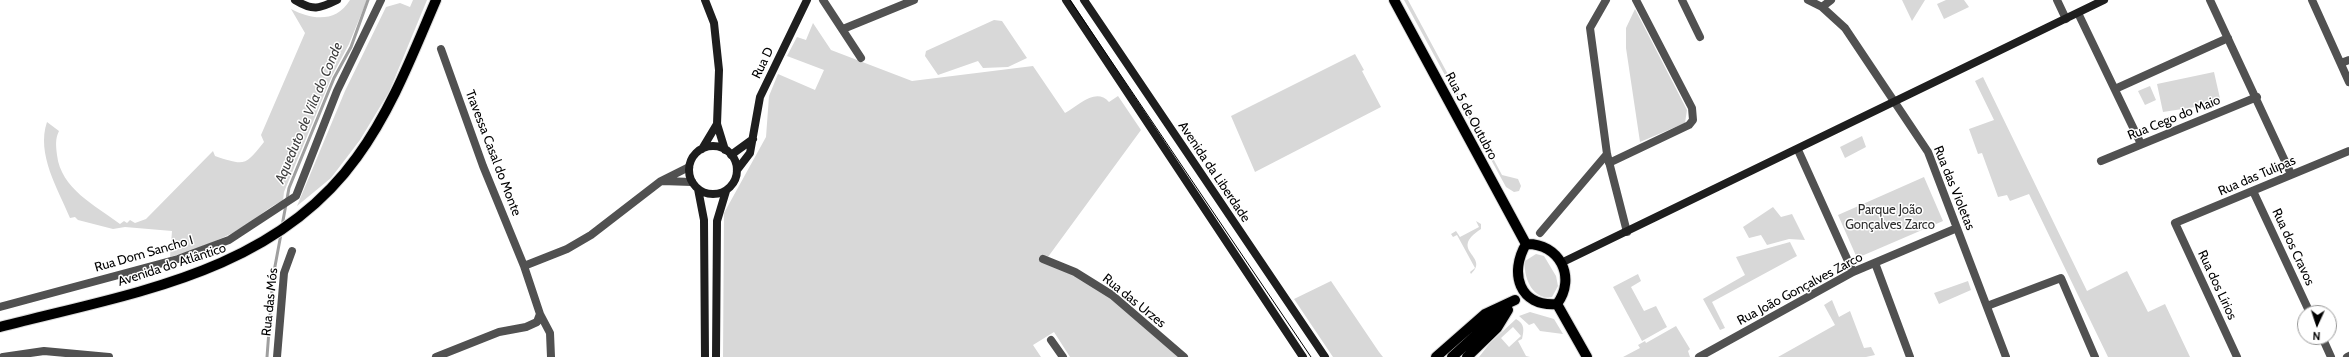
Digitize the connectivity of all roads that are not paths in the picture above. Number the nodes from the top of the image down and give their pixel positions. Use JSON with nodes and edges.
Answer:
{"nodes":[{"id":1,"x":295,"y":0,"type":"edge"},
{"id":2,"x":337,"y":0,"type":"edge"},
{"id":3,"x":381,"y":0,"type":"edge"},
{"id":4,"x":436,"y":0,"type":"edge"},
{"id":5,"x":705,"y":0,"type":"edge"},
{"id":6,"x":807,"y":0,"type":"edge"},
{"id":7,"x":823,"y":0,"type":"edge"},
{"id":8,"x":914,"y":0,"type":"edge"},
{"id":9,"x":1066,"y":0,"type":"edge"},
{"id":10,"x":1084,"y":0,"type":"edge"},
{"id":11,"x":1394,"y":0,"type":"edge"},
{"id":12,"x":1606,"y":0,"type":"edge"},
{"id":13,"x":1636,"y":0,"type":"edge"},
{"id":14,"x":1682,"y":0,"type":"edge"},
{"id":15,"x":1808,"y":0,"type":"edge"},
{"id":16,"x":1831,"y":0,"type":"edge"},
{"id":17,"x":2057,"y":0,"type":"edge"},
{"id":18,"x":2104,"y":0,"type":"edge"},
{"id":19,"x":2210,"y":0,"type":"edge"},
{"id":20,"x":2312,"y":0,"type":"edge"},
{"id":21,"x":1822,"y":7,"type":"junction"},
{"id":22,"x":2078,"y":13,"type":"junction"},
{"id":23,"x":2066,"y":19,"type":"junction"},
{"id":24,"x":843,"y":30,"type":"junction"},
{"id":25,"x":1700,"y":37,"type":"dead end"},
{"id":26,"x":2228,"y":38,"type":"junction"},
{"id":27,"x":441,"y":49,"type":"dead end"},
{"id":28,"x":861,"y":58,"type":"dead end"},
{"id":29,"x":2345,"y":62,"type":"edge"},
{"id":30,"x":2349,"y":82,"type":"edge"},
{"id":31,"x":2115,"y":89,"type":"junction"},
{"id":32,"x":2257,"y":97,"type":"junction"},
{"id":33,"x":1896,"y":102,"type":"junction"},
{"id":34,"x":717,"y":124,"type":"junction"},
{"id":35,"x":753,"y":139,"type":"junction"},
{"id":36,"x":2141,"y":144,"type":"junction"},
{"id":37,"x":702,"y":149,"type":"junction"},
{"id":38,"x":1798,"y":150,"type":"junction"},
{"id":39,"x":2349,"y":151,"type":"edge"},
{"id":40,"x":728,"y":152,"type":"junction"},
{"id":41,"x":1607,"y":154,"type":"junction"},
{"id":42,"x":2101,"y":161,"type":"dead end"},
{"id":43,"x":1609,"y":163,"type":"junction"},
{"id":44,"x":689,"y":167,"type":"junction"},
{"id":45,"x":737,"y":170,"type":"junction"},
{"id":46,"x":2291,"y":174,"type":"junction"},
{"id":47,"x":661,"y":181,"type":"junction"},
{"id":48,"x":692,"y":182,"type":"junction"},
{"id":49,"x":698,"y":189,"type":"junction"},
{"id":50,"x":726,"y":190,"type":"junction"},
{"id":51,"x":2253,"y":190,"type":"junction"},
{"id":52,"x":2175,"y":223,"type":"joint"},
{"id":53,"x":1957,"y":228,"type":"junction"},
{"id":54,"x":1627,"y":232,"type":"junction"},
{"id":55,"x":1540,"y":233,"type":"dead end"},
{"id":56,"x":1526,"y":244,"type":"junction"},
{"id":57,"x":292,"y":251,"type":"dead end"},
{"id":58,"x":1043,"y":259,"type":"dead end"},
{"id":59,"x":1561,"y":263,"type":"junction"},
{"id":60,"x":1875,"y":263,"type":"junction"},
{"id":61,"x":524,"y":266,"type":"junction"},
{"id":62,"x":1853,"y":272,"type":"junction"},
{"id":63,"x":1523,"y":290,"type":"junction"},
{"id":64,"x":1515,"y":300,"type":"junction"},
{"id":65,"x":1557,"y":304,"type":"junction"},
{"id":66,"x":2306,"y":305,"type":"edge"},
{"id":67,"x":1987,"y":306,"type":"junction"},
{"id":68,"x":0,"y":307,"type":"edge"},
{"id":69,"x":540,"y":314,"type":"junction"},
{"id":70,"x":0,"y":327,"type":"edge"},
{"id":71,"x":1051,"y":340,"type":"dead end"},
{"id":72,"x":2326,"y":345,"type":"edge"},
{"id":73,"x":2,"y":357,"type":"edge"},
{"id":74,"x":109,"y":357,"type":"edge"},
{"id":75,"x":276,"y":357,"type":"edge"},
{"id":76,"x":436,"y":357,"type":"edge"},
{"id":77,"x":551,"y":357,"type":"edge"},
{"id":78,"x":705,"y":357,"type":"edge"},
{"id":79,"x":716,"y":357,"type":"edge"},
{"id":80,"x":1063,"y":357,"type":"edge"},
{"id":81,"x":1184,"y":357,"type":"edge"},
{"id":82,"x":1303,"y":357,"type":"edge"},
{"id":83,"x":1325,"y":357,"type":"edge"},
{"id":84,"x":1436,"y":357,"type":"edge"},
{"id":85,"x":1452,"y":357,"type":"edge"},
{"id":86,"x":1467,"y":357,"type":"edge"},
{"id":87,"x":1586,"y":357,"type":"edge"},
{"id":88,"x":1699,"y":357,"type":"edge"},
{"id":89,"x":1910,"y":357,"type":"edge"},
{"id":90,"x":2006,"y":357,"type":"edge"},
{"id":91,"x":2095,"y":357,"type":"edge"},
{"id":92,"x":2237,"y":357,"type":"edge"},
{"id":93,"x":2331,"y":357,"type":"edge"}],
"edges":[{"from":1,"to":2,"type":"main road"},
{"from":3,"to":68,"type":"street","name":"Rua Dom Sancho I"},
{"from":4,"to":70,"type":"main road","name":"Avenida do Atlântico"},
{"from":5,"to":34,"type":"main road"},
{"from":6,"to":35,"type":"main road","name":"Rua D"},
{"from":7,"to":24,"type":"street"},
{"from":8,"to":24,"type":"street"},
{"from":9,"to":82,"type":"main road"},
{"from":10,"to":83,"type":"main road","name":"Avenida da Liberdade"},
{"from":11,"to":56,"type":"main road","name":"Rua 5 de Outubro"},
{"from":12,"to":41,"type":"street"},
{"from":13,"to":43,"type":"street"},
{"from":14,"to":25,"type":"street"},
{"from":15,"to":21,"type":"street","name":"Rua das Violetas"},
{"from":16,"to":21,"type":"street"},
{"from":17,"to":23,"type":"street"},
{"from":18,"to":22,"type":"main road"},
{"from":19,"to":26,"type":"street"},
{"from":20,"to":29,"type":"street"},
{"from":21,"to":33,"type":"street","name":"Rua das Violetas"},
{"from":22,"to":23,"type":"main road"},
{"from":22,"to":31,"type":"street"},
{"from":23,"to":33,"type":"main road"},
{"from":24,"to":28,"type":"street"},
{"from":26,"to":31,"type":"street"},
{"from":26,"to":32,"type":"street"},
{"from":27,"to":61,"type":"street","name":"Travessa Casal do Monte"},
{"from":29,"to":30,"type":"street"},
{"from":31,"to":36,"type":"street"},
{"from":32,"to":36,"type":"street","name":"Rua Cego do Maio"},
{"from":32,"to":46,"type":"street"},
{"from":33,"to":38,"type":"main road"},
{"from":33,"to":53,"type":"street","name":"Rua das Violetas"},
{"from":34,"to":37,"type":"main road"},
{"from":34,"to":40,"type":"main road"},
{"from":35,"to":40,"type":"main road"},
{"from":35,"to":45,"type":"main road","name":"Rua D"},
{"from":36,"to":42,"type":"street","name":"Rua Cego do Maio"},
{"from":37,"to":40,"type":"main road"},
{"from":37,"to":44,"type":"main road"},
{"from":38,"to":54,"type":"main road"},
{"from":38,"to":62,"type":"street"},
{"from":39,"to":46,"type":"street","name":"Rua das Tulipas"},
{"from":40,"to":45,"type":"main road"},
{"from":41,"to":43,"type":"street"},
{"from":41,"to":55,"type":"street"},
{"from":43,"to":54,"type":"street"},
{"from":44,"to":47,"type":"street"},
{"from":44,"to":48,"type":"main road"},
{"from":45,"to":50,"type":"main road"},
{"from":46,"to":51,"type":"street","name":"Rua das Tulipas"},
{"from":47,"to":48,"type":"street"},
{"from":47,"to":61,"type":"street"},
{"from":48,"to":49,"type":"main road"},
{"from":49,"to":50,"type":"main road"},
{"from":49,"to":78,"type":"main road"},
{"from":50,"to":79,"type":"main road"},
{"from":51,"to":52,"type":"street","name":"Rua das Tulipas"},
{"from":51,"to":66,"type":"street","name":"Rua dos Cravos"},
{"from":52,"to":92,"type":"street","name":"Rua dos Lírios"},
{"from":53,"to":60,"type":"street","name":"Rua João Gonçalves Zarco"},
{"from":53,"to":67,"type":"street","name":"Rua das Violetas"},
{"from":54,"to":59,"type":"main road"},
{"from":56,"to":59,"type":"main road"},
{"from":56,"to":63,"type":"main road"},
{"from":57,"to":75,"type":"street","name":"Rua das Mós"},
{"from":58,"to":81,"type":"street","name":"Rua das Urzes"},
{"from":59,"to":65,"type":"main road"},
{"from":60,"to":62,"type":"street","name":"Rua João Gonçalves Zarco"},
{"from":60,"to":89,"type":"street"},
{"from":61,"to":69,"type":"street","name":"Travessa Casal do Monte"},
{"from":62,"to":88,"type":"street","name":"Rua João Gonçalves Zarco"},
{"from":63,"to":64,"type":"main road"},
{"from":63,"to":65,"type":"main road"},
{"from":64,"to":84,"type":"main road"},
{"from":64,"to":85,"type":"main road"},
{"from":64,"to":86,"type":"main road"},
{"from":65,"to":87,"type":"main road"},
{"from":67,"to":90,"type":"street","name":"Rua das Violetas"},
{"from":67,"to":91,"type":"street"},
{"from":69,"to":76,"type":"street"},
{"from":69,"to":77,"type":"street","name":"Travessa Casal do Monte"},
{"from":71,"to":80,"type":"street"},
{"from":72,"to":93,"type":"street"},
{"from":73,"to":74,"type":"street"}]}
